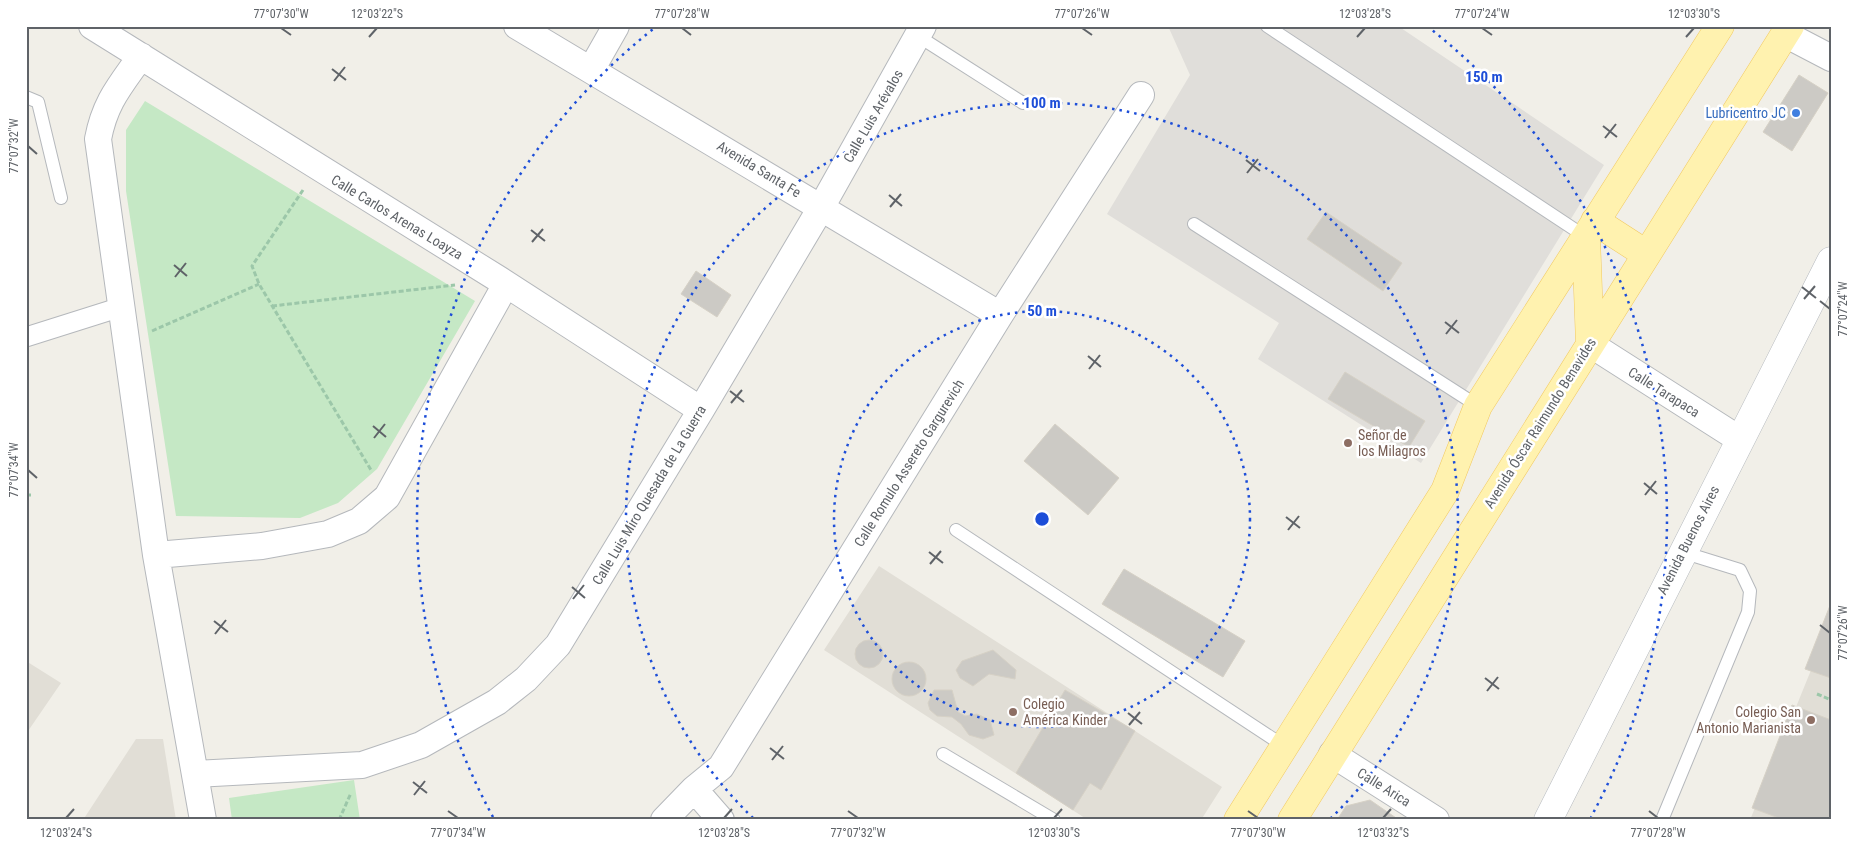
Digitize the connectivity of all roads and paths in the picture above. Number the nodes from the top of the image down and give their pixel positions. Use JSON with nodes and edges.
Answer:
{"nodes":[{"id":1,"x":92,"y":26,"type":"edge"},
{"id":2,"x":517,"y":26,"type":"edge"},
{"id":3,"x":616,"y":26,"type":"edge"},
{"id":4,"x":1267,"y":26,"type":"edge"},
{"id":5,"x":1720,"y":26,"type":"edge"},
{"id":6,"x":1787,"y":30,"type":"edge"},
{"id":7,"x":921,"y":31,"type":"edge"},
{"id":8,"x":141,"y":56,"type":"junction"},
{"id":9,"x":1831,"y":58,"type":"edge"},
{"id":10,"x":591,"y":70,"type":"junction"},
{"id":11,"x":1142,"y":95,"type":"dead end"},
{"id":12,"x":26,"y":96,"type":"edge"},
{"id":13,"x":1023,"y":103,"type":"dead end"},
{"id":14,"x":317,"y":169,"type":"junction"},
{"id":15,"x":61,"y":198,"type":"dead end"},
{"id":16,"x":822,"y":206,"type":"junction"},
{"id":17,"x":1194,"y":224,"type":"dead end"},
{"id":18,"x":1590,"y":229,"type":"junction"},
{"id":19,"x":1646,"y":254,"type":"junction"},
{"id":20,"x":1831,"y":261,"type":"edge"},
{"id":21,"x":503,"y":282,"type":"junction"},
{"id":22,"x":259,"y":284,"type":"junction"},
{"id":23,"x":1823,"y":295,"type":"edge"},
{"id":24,"x":272,"y":306,"type":"junction"},
{"id":25,"x":122,"y":307,"type":"junction"},
{"id":26,"x":1000,"y":315,"type":"junction"},
{"id":27,"x":26,"y":337,"type":"edge"},
{"id":28,"x":128,"y":342,"type":"junction"},
{"id":29,"x":1590,"y":344,"type":"junction"},
{"id":30,"x":1478,"y":406,"type":"junction"},
{"id":31,"x":701,"y":410,"type":"junction"},
{"id":32,"x":1739,"y":439,"type":"junction"},
{"id":33,"x":31,"y":495,"type":"dead end"},
{"id":34,"x":26,"y":496,"type":"edge"},
{"id":35,"x":387,"y":496,"type":"junction"},
{"id":36,"x":956,"y":530,"type":"dead end"},
{"id":37,"x":1682,"y":552,"type":"junction"},
{"id":38,"x":156,"y":555,"type":"junction"},
{"id":39,"x":1817,"y":694,"type":"dead end"},
{"id":40,"x":1831,"y":700,"type":"edge"},
{"id":41,"x":1284,"y":746,"type":"junction"},
{"id":42,"x":943,"y":754,"type":"dead end"},
{"id":43,"x":1332,"y":754,"type":"junction"},
{"id":44,"x":195,"y":774,"type":"junction"},
{"id":45,"x":694,"y":789,"type":"junction"},
{"id":46,"x":203,"y":820,"type":"edge"},
{"id":47,"x":664,"y":820,"type":"edge"},
{"id":48,"x":721,"y":820,"type":"edge"},
{"id":49,"x":1054,"y":820,"type":"edge"},
{"id":50,"x":1238,"y":820,"type":"edge"},
{"id":51,"x":1292,"y":820,"type":"edge"},
{"id":52,"x":1436,"y":820,"type":"edge"},
{"id":53,"x":1548,"y":820,"type":"edge"},
{"id":54,"x":1662,"y":820,"type":"edge"}],
"edges":[{"from":1,"to":8,"type":"street","name":"Calle Carlos Arenas Loayza"},
{"from":2,"to":10,"type":"street","name":"Avenida Santa Fe"},
{"from":3,"to":10,"type":"street"},
{"from":4,"to":18,"type":"lane"},
{"from":5,"to":18,"type":"main road"},
{"from":6,"to":9,"type":"street"},
{"from":6,"to":19,"type":"main road","name":"Avenida Óscar Raimundo Benavides"},
{"from":7,"to":13,"type":"lane"},
{"from":7,"to":16,"type":"street","name":"Calle Luis Arévalos"},
{"from":8,"to":14,"type":"street","name":"Calle Carlos Arenas Loayza"},
{"from":8,"to":25,"type":"street"},
{"from":10,"to":16,"type":"street","name":"Avenida Santa Fe"},
{"from":11,"to":26,"type":"street","name":"Calle Romulo Assereto Gargurevich"},
{"from":12,"to":15,"type":"lane"},
{"from":14,"to":21,"type":"street","name":"Calle Carlos Arenas Loayza"},
{"from":14,"to":22,"type":"path"},
{"from":16,"to":26,"type":"street","name":"Avenida Santa Fe"},
{"from":16,"to":31,"type":"street","name":"Calle Luis Miro Quesada de La Guerra"},
{"from":17,"to":30,"type":"lane"},
{"from":18,"to":19,"type":"main road"},
{"from":18,"to":29,"type":"main road"},
{"from":18,"to":30,"type":"main road"},
{"from":19,"to":29,"type":"main road","name":"Avenida Óscar Raimundo Benavides"},
{"from":20,"to":23,"type":"main road","name":"Avenida Buenos Aires"},
{"from":21,"to":24,"type":"path"},
{"from":21,"to":31,"type":"street","name":"Calle Carlos Arenas Loayza"},
{"from":21,"to":35,"type":"street"},
{"from":22,"to":24,"type":"path"},
{"from":22,"to":28,"type":"path"},
{"from":23,"to":32,"type":"main road","name":"Avenida Buenos Aires"},
{"from":24,"to":35,"type":"path"},
{"from":25,"to":27,"type":"street"},
{"from":25,"to":28,"type":"street"},
{"from":26,"to":45,"type":"street","name":"Calle Romulo Assereto Gargurevich"},
{"from":28,"to":38,"type":"street"},
{"from":29,"to":32,"type":"street","name":"Calle Tarapaca"},
{"from":29,"to":43,"type":"main road","name":"Avenida Óscar Raimundo Benavides"},
{"from":30,"to":41,"type":"main road"},
{"from":31,"to":44,"type":"street","name":"Calle Luis Miro Quesada de La Guerra"},
{"from":32,"to":37,"type":"main road","name":"Avenida Buenos Aires"},
{"from":33,"to":34,"type":"path"},
{"from":35,"to":38,"type":"street"},
{"from":36,"to":41,"type":"lane"},
{"from":37,"to":53,"type":"main road","name":"Avenida Buenos Aires"},
{"from":37,"to":54,"type":"lane"},
{"from":38,"to":44,"type":"street"},
{"from":39,"to":40,"type":"path"},
{"from":41,"to":50,"type":"main road"},
{"from":42,"to":49,"type":"lane"},
{"from":43,"to":51,"type":"main road","name":"Avenida Óscar Raimundo Benavides"},
{"from":43,"to":52,"type":"street","name":"Calle Arica"},
{"from":44,"to":46,"type":"street"},
{"from":45,"to":47,"type":"street","name":"Calle Romulo Assereto Gargurevich"},
{"from":45,"to":48,"type":"street"}]}
